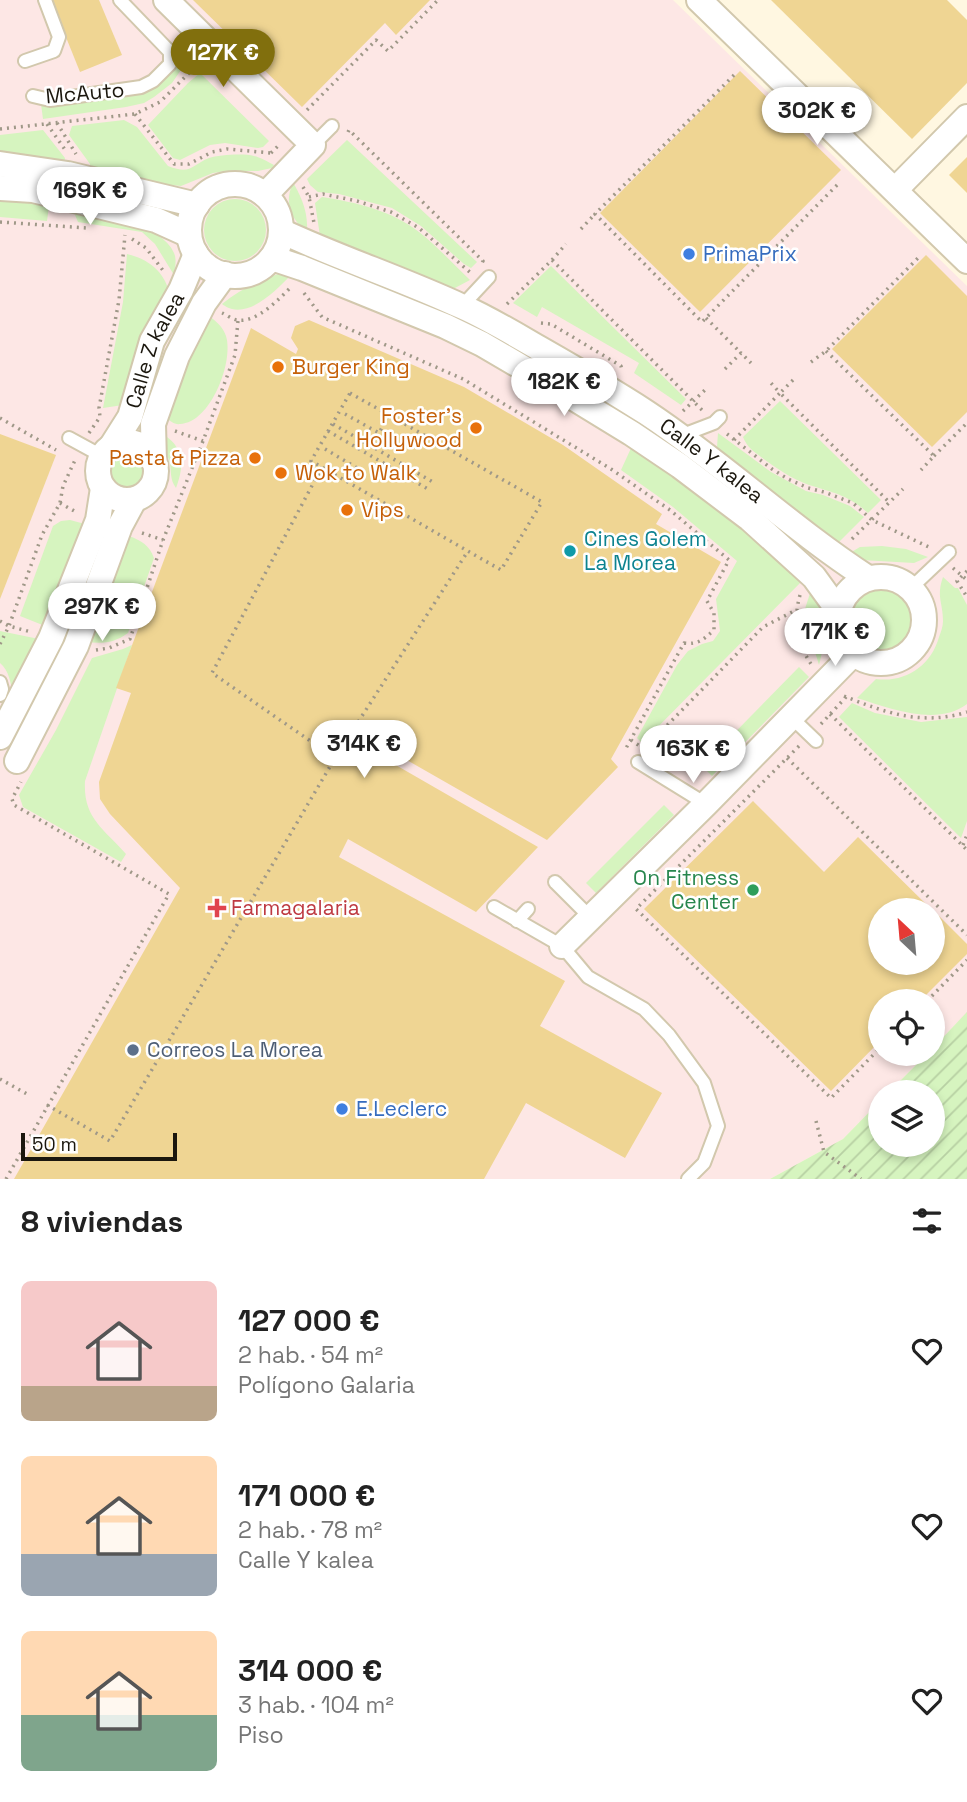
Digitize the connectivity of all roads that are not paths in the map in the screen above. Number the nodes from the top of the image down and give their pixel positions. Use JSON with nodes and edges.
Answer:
{"nodes":[{"id":1,"x":45,"y":0,"type":"edge"},
{"id":2,"x":120,"y":0,"type":"edge"},
{"id":3,"x":166,"y":0,"type":"edge"},
{"id":4,"x":699,"y":0,"type":"edge"},
{"id":5,"x":25,"y":61,"type":"dead end"},
{"id":6,"x":33,"y":96,"type":"dead end"},
{"id":7,"x":967,"y":117,"type":"edge"},
{"id":8,"x":332,"y":126,"type":"dead end"},
{"id":9,"x":313,"y":145,"type":"junction"},
{"id":10,"x":0,"y":164,"type":"edge"},
{"id":11,"x":0,"y":188,"type":"edge"},
{"id":12,"x":895,"y":190,"type":"junction"},
{"id":13,"x":265,"y":195,"type":"junction"},
{"id":14,"x":197,"y":205,"type":"junction"},
{"id":15,"x":281,"y":231,"type":"junction"},
{"id":16,"x":192,"y":244,"type":"junction"},
{"id":17,"x":272,"y":257,"type":"junction"},
{"id":18,"x":967,"y":261,"type":"edge"},
{"id":19,"x":225,"y":275,"type":"junction"},
{"id":20,"x":489,"y":277,"type":"dead end"},
{"id":21,"x":462,"y":306,"type":"junction"},
{"id":22,"x":720,"y":417,"type":"dead end"},
{"id":23,"x":680,"y":425,"type":"junction"},
{"id":24,"x":69,"y":438,"type":"dead end"},
{"id":25,"x":95,"y":448,"type":"junction"},
{"id":26,"x":155,"y":462,"type":"junction"},
{"id":27,"x":103,"y":488,"type":"junction"},
{"id":28,"x":134,"y":500,"type":"junction"},
{"id":29,"x":949,"y":552,"type":"dead end"},
{"id":30,"x":868,"y":578,"type":"junction"},
{"id":31,"x":911,"y":588,"type":"junction"},
{"id":32,"x":838,"y":610,"type":"junction"},
{"id":33,"x":853,"y":654,"type":"junction"},
{"id":34,"x":0,"y":682,"type":"edge"},
{"id":35,"x":0,"y":695,"type":"edge"},
{"id":36,"x":791,"y":717,"type":"junction"},
{"id":37,"x":816,"y":735,"type":"road end"},
{"id":38,"x":0,"y":737,"type":"edge"},
{"id":39,"x":17,"y":761,"type":"dead end"},
{"id":40,"x":638,"y":762,"type":"dead end"},
{"id":41,"x":706,"y":804,"type":"junction"},
{"id":42,"x":555,"y":882,"type":"dead end"},
{"id":43,"x":494,"y":907,"type":"dead end"},
{"id":44,"x":528,"y":909,"type":"dead end"},
{"id":45,"x":591,"y":918,"type":"junction"},
{"id":46,"x":517,"y":921,"type":"junction"},
{"id":47,"x":562,"y":946,"type":"junction"},
{"id":48,"x":688,"y":1179,"type":"edge"}],
"edges":[{"from":1,"to":5,"type":"lane","name":"McAuto"},
{"from":2,"to":6,"type":"lane","name":"McAuto"},
{"from":3,"to":9,"type":"street"},
{"from":4,"to":12,"type":"street"},
{"from":7,"to":12,"type":"street"},
{"from":8,"to":9,"type":"lane"},
{"from":9,"to":13,"type":"street"},
{"from":10,"to":14,"type":"street"},
{"from":11,"to":16,"type":"street"},
{"from":12,"to":18,"type":"street"},
{"from":13,"to":14,"type":"street"},
{"from":13,"to":15,"type":"street"},
{"from":14,"to":16,"type":"street"},
{"from":15,"to":17,"type":"street"},
{"from":15,"to":21,"type":"street","name":"Calle Y kalea"},
{"from":16,"to":19,"type":"street"},
{"from":16,"to":25,"type":"street","name":"Calle Z kalea"},
{"from":17,"to":19,"type":"street"},
{"from":17,"to":32,"type":"street","name":"Calle Y kalea"},
{"from":19,"to":26,"type":"street","name":"Calle Z kalea"},
{"from":20,"to":21,"type":"lane"},
{"from":21,"to":23,"type":"street","name":"Calle Y kalea"},
{"from":22,"to":23,"type":"lane"},
{"from":23,"to":30,"type":"street","name":"Calle Y kalea"},
{"from":24,"to":25,"type":"lane"},
{"from":25,"to":26,"type":"street"},
{"from":25,"to":27,"type":"street"},
{"from":26,"to":28,"type":"street"},
{"from":27,"to":28,"type":"street"},
{"from":27,"to":38,"type":"street"},
{"from":28,"to":39,"type":"street"},
{"from":29,"to":31,"type":"lane"},
{"from":30,"to":31,"type":"street"},
{"from":30,"to":32,"type":"street"},
{"from":31,"to":33,"type":"street"},
{"from":32,"to":33,"type":"street"},
{"from":33,"to":36,"type":"street"},
{"from":34,"to":35,"type":"lane"},
{"from":36,"to":37,"type":"lane"},
{"from":36,"to":41,"type":"street"},
{"from":40,"to":41,"type":"lane"},
{"from":41,"to":45,"type":"street"},
{"from":42,"to":45,"type":"lane"},
{"from":43,"to":46,"type":"lane"},
{"from":44,"to":46,"type":"lane"},
{"from":45,"to":47,"type":"street"},
{"from":46,"to":47,"type":"lane"},
{"from":47,"to":48,"type":"lane"}]}
